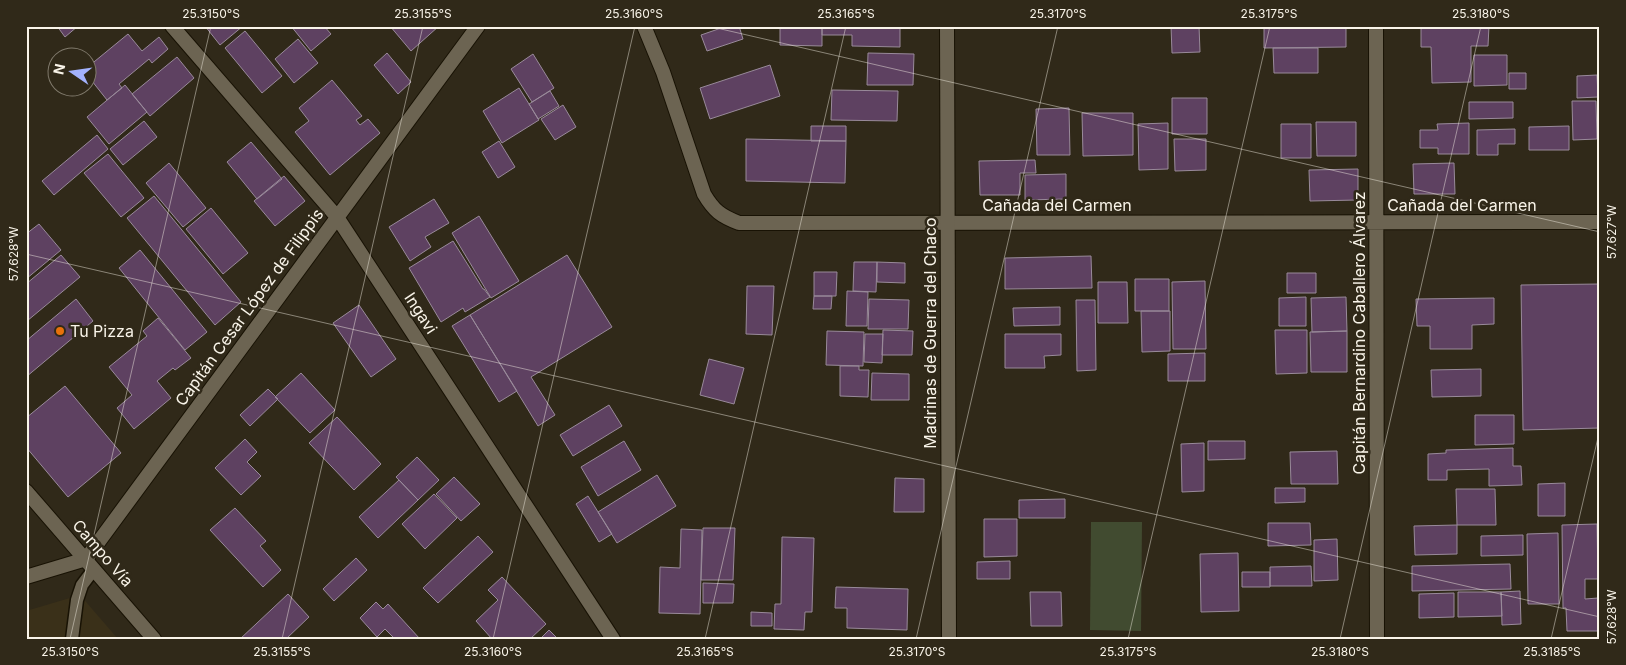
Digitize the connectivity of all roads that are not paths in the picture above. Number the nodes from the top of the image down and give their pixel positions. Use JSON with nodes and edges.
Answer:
{"nodes":[{"id":1,"x":172,"y":26,"type":"edge"},
{"id":2,"x":478,"y":26,"type":"edge"},
{"id":3,"x":644,"y":26,"type":"edge"},
{"id":4,"x":947,"y":26,"type":"edge"},
{"id":5,"x":1376,"y":26,"type":"edge"},
{"id":6,"x":337,"y":217,"type":"junction"},
{"id":7,"x":1376,"y":222,"type":"junction"},
{"id":8,"x":1600,"y":222,"type":"edge"},
{"id":9,"x":947,"y":223,"type":"junction"},
{"id":10,"x":26,"y":490,"type":"edge"},
{"id":11,"x":90,"y":564,"type":"junction"},
{"id":12,"x":26,"y":577,"type":"edge"},
{"id":13,"x":72,"y":639,"type":"edge"},
{"id":14,"x":154,"y":639,"type":"edge"},
{"id":15,"x":613,"y":639,"type":"edge"},
{"id":16,"x":949,"y":639,"type":"edge"},
{"id":17,"x":1377,"y":639,"type":"edge"}],
"edges":[{"from":1,"to":6,"type":"street","name":"Ingavi"},
{"from":2,"to":6,"type":"street","name":"Capitán Cesar López de Filippis"},
{"from":3,"to":9,"type":"street","name":"Cañada del Carmen"},
{"from":4,"to":9,"type":"street","name":"Madrinas de Guerra del Chaco"},
{"from":5,"to":7,"type":"street","name":"Capitán Bernardino Caballero Álvarez"},
{"from":6,"to":11,"type":"street","name":"Capitán Cesar López de Filippis"},
{"from":6,"to":15,"type":"street","name":"Ingavi"},
{"from":7,"to":8,"type":"street","name":"Cañada del Carmen"},
{"from":7,"to":9,"type":"street","name":"Cañada del Carmen"},
{"from":7,"to":17,"type":"street","name":"Capitán Bernardino Caballero Álvarez"},
{"from":9,"to":16,"type":"street","name":"Madrinas de Guerra del Chaco"},
{"from":10,"to":11,"type":"street","name":"Campo Vía"},
{"from":11,"to":12,"type":"street"},
{"from":11,"to":13,"type":"lane"},
{"from":11,"to":14,"type":"street","name":"Campo Vía"}]}
